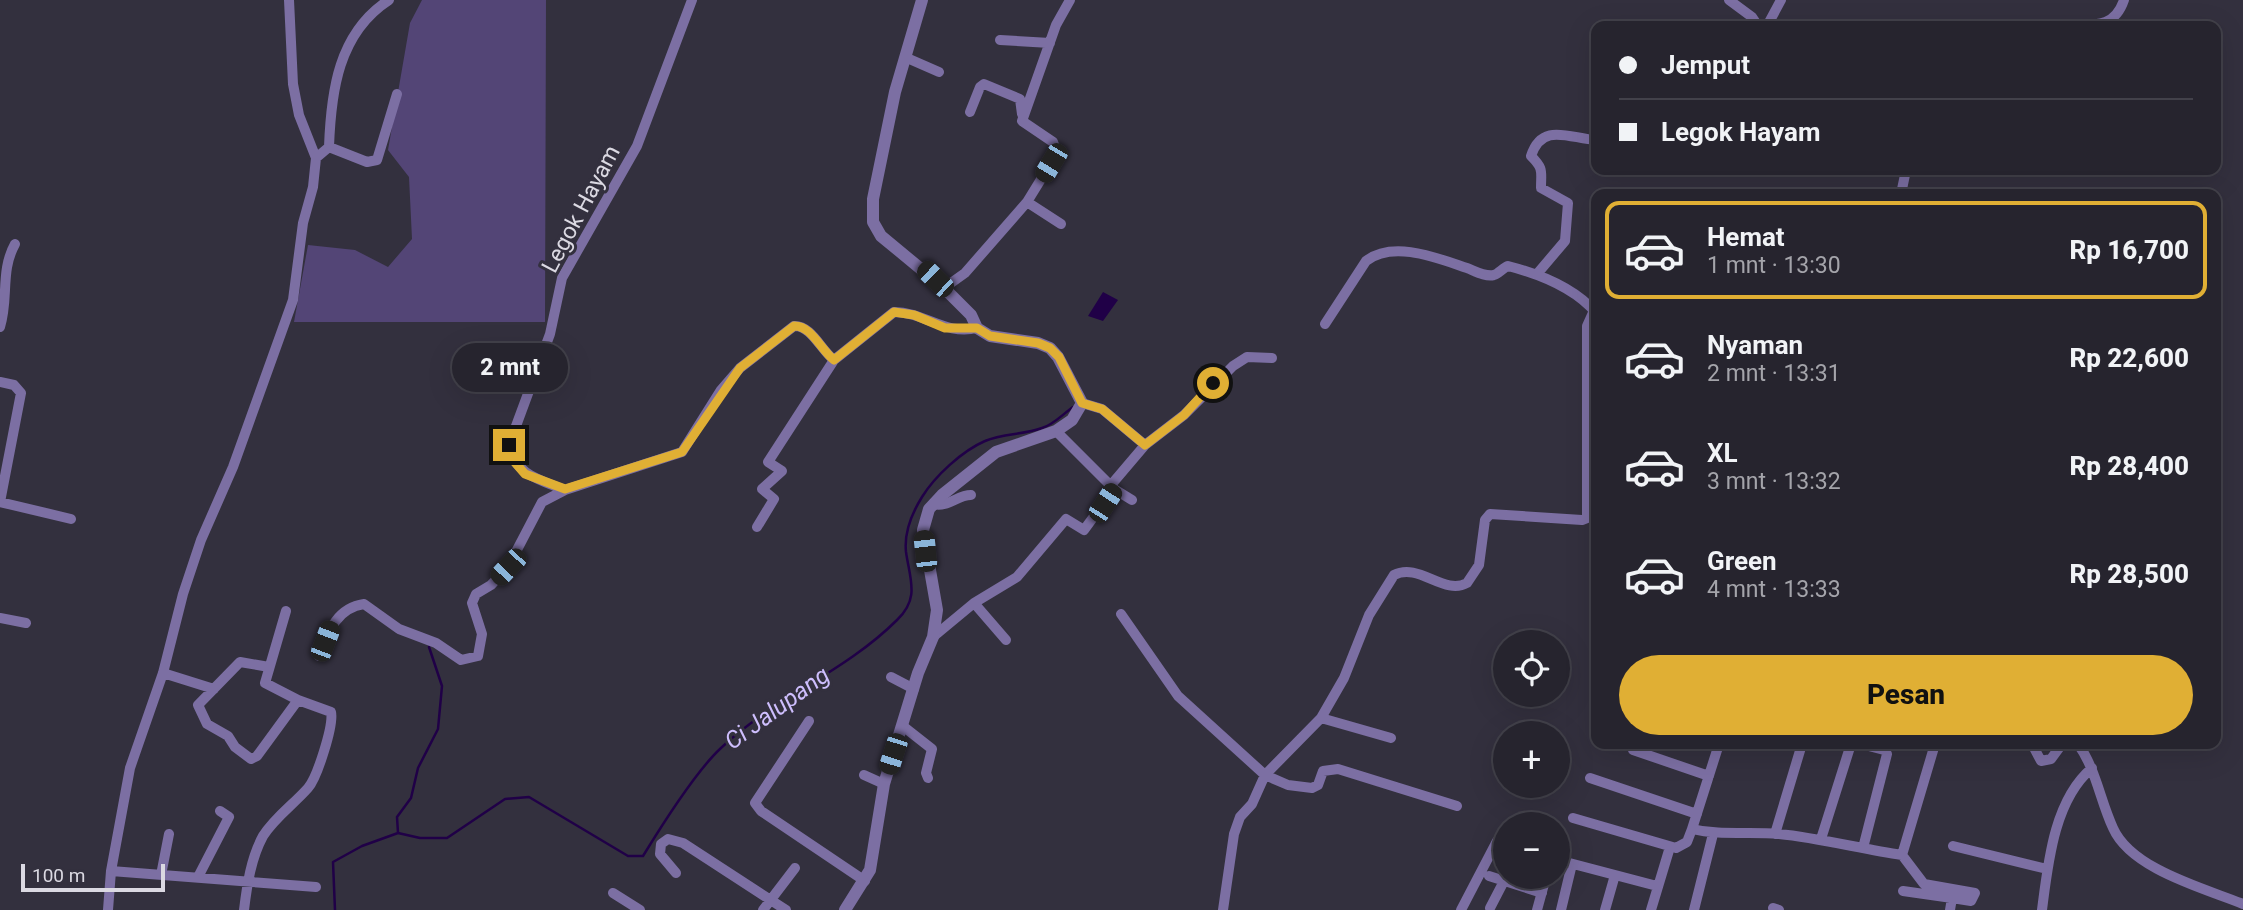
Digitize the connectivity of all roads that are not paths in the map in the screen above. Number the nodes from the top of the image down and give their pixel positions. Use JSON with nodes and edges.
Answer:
{"nodes":[{"id":1,"x":289,"y":0,"type":"edge"},
{"id":2,"x":389,"y":0,"type":"edge"},
{"id":3,"x":692,"y":0,"type":"edge"},
{"id":4,"x":1070,"y":0,"type":"edge"},
{"id":5,"x":1729,"y":0,"type":"edge"},
{"id":6,"x":1781,"y":0,"type":"edge"},
{"id":7,"x":2124,"y":0,"type":"edge"},
{"id":8,"x":920,"y":1,"type":"edge"},
{"id":9,"x":1755,"y":21,"type":"edge"},
{"id":10,"x":1770,"y":21,"type":"edge"},
{"id":11,"x":2110,"y":21,"type":"edge"},
{"id":12,"x":1000,"y":40,"type":"dead end"},
{"id":13,"x":1050,"y":43,"type":"junction"},
{"id":14,"x":907,"y":58,"type":"junction"},
{"id":15,"x":939,"y":72,"type":"dead end"},
{"id":16,"x":397,"y":94,"type":"dead end"},
{"id":17,"x":971,"y":112,"type":"dead end"},
{"id":18,"x":1022,"y":121,"type":"junction"},
{"id":19,"x":1591,"y":139,"type":"edge"},
{"id":20,"x":329,"y":148,"type":"junction"},
{"id":21,"x":316,"y":158,"type":"junction"},
{"id":22,"x":1027,"y":202,"type":"junction"},
{"id":23,"x":1061,"y":224,"type":"dead end"},
{"id":24,"x":15,"y":243,"type":"dead end"},
{"id":25,"x":1537,"y":274,"type":"junction"},
{"id":26,"x":944,"y":288,"type":"junction"},
{"id":27,"x":1591,"y":307,"type":"edge"},
{"id":28,"x":1591,"y":318,"type":"edge"},
{"id":29,"x":1325,"y":324,"type":"dead end"},
{"id":30,"x":0,"y":327,"type":"edge"},
{"id":31,"x":977,"y":328,"type":"junction"},
{"id":32,"x":1272,"y":358,"type":"dead end"},
{"id":33,"x":834,"y":360,"type":"junction"},
{"id":34,"x":0,"y":382,"type":"edge"},
{"id":35,"x":1082,"y":403,"type":"junction"},
{"id":36,"x":1056,"y":431,"type":"junction"},
{"id":37,"x":1145,"y":445,"type":"junction"},
{"id":38,"x":1113,"y":487,"type":"junction"},
{"id":39,"x":565,"y":489,"type":"junction"},
{"id":40,"x":971,"y":495,"type":"dead end"},
{"id":41,"x":1132,"y":500,"type":"dead end"},
{"id":42,"x":933,"y":504,"type":"junction"},
{"id":43,"x":71,"y":519,"type":"dead end"},
{"id":44,"x":757,"y":527,"type":"dead end"},
{"id":45,"x":974,"y":603,"type":"junction"},
{"id":46,"x":286,"y":611,"type":"dead end"},
{"id":47,"x":1121,"y":614,"type":"dead end"},
{"id":48,"x":0,"y":618,"type":"edge"},
{"id":49,"x":26,"y":623,"type":"dead end"},
{"id":50,"x":933,"y":637,"type":"junction"},
{"id":51,"x":1006,"y":640,"type":"dead end"},
{"id":52,"x":319,"y":656,"type":"dead end"},
{"id":53,"x":269,"y":667,"type":"junction"},
{"id":54,"x":163,"y":673,"type":"junction"},
{"id":55,"x":891,"y":677,"type":"dead end"},
{"id":56,"x":914,"y":689,"type":"junction"},
{"id":57,"x":214,"y":690,"type":"junction"},
{"id":58,"x":298,"y":700,"type":"junction"},
{"id":59,"x":1321,"y":718,"type":"junction"},
{"id":60,"x":809,"y":720,"type":"dead end"},
{"id":61,"x":904,"y":727,"type":"junction"},
{"id":62,"x":1391,"y":738,"type":"dead end"},
{"id":63,"x":1717,"y":749,"type":"edge"},
{"id":64,"x":1800,"y":749,"type":"edge"},
{"id":65,"x":1849,"y":749,"type":"edge"},
{"id":66,"x":1880,"y":749,"type":"edge"},
{"id":67,"x":1934,"y":749,"type":"edge"},
{"id":68,"x":2035,"y":749,"type":"edge"},
{"id":69,"x":2058,"y":749,"type":"edge"},
{"id":70,"x":2081,"y":749,"type":"edge"},
{"id":71,"x":1633,"y":750,"type":"dead end"},
{"id":72,"x":2092,"y":768,"type":"junction"},
{"id":73,"x":1266,"y":774,"type":"junction"},
{"id":74,"x":864,"y":775,"type":"dead end"},
{"id":75,"x":1709,"y":776,"type":"junction"},
{"id":76,"x":928,"y":778,"type":"dead end"},
{"id":77,"x":1590,"y":778,"type":"dead end"},
{"id":78,"x":884,"y":784,"type":"junction"},
{"id":79,"x":1457,"y":806,"type":"dead end"},
{"id":80,"x":220,"y":811,"type":"dead end"},
{"id":81,"x":1697,"y":814,"type":"junction"},
{"id":82,"x":1573,"y":818,"type":"dead end"},
{"id":83,"x":1692,"y":829,"type":"junction"},
{"id":84,"x":169,"y":834,"type":"dead end"},
{"id":85,"x":1713,"y":834,"type":"junction"},
{"id":86,"x":1775,"y":834,"type":"junction"},
{"id":87,"x":1821,"y":839,"type":"junction"},
{"id":88,"x":1953,"y":846,"type":"dead end"},
{"id":89,"x":1670,"y":847,"type":"junction"},
{"id":90,"x":1863,"y":848,"type":"junction"},
{"id":91,"x":1493,"y":850,"type":"edge"},
{"id":92,"x":1902,"y":855,"type":"junction"},
{"id":93,"x":1572,"y":864,"type":"joint"},
{"id":94,"x":795,"y":869,"type":"dead end"},
{"id":95,"x":2047,"y":869,"type":"junction"},
{"id":96,"x":111,"y":871,"type":"junction"},
{"id":97,"x":676,"y":873,"type":"dead end"},
{"id":98,"x":1615,"y":874,"type":"junction"},
{"id":99,"x":161,"y":875,"type":"junction"},
{"id":100,"x":1489,"y":876,"type":"dead end"},
{"id":101,"x":198,"y":877,"type":"junction"},
{"id":102,"x":1493,"y":878,"type":"edge"},
{"id":103,"x":247,"y":881,"type":"junction"},
{"id":104,"x":865,"y":881,"type":"junction"},
{"id":105,"x":316,"y":887,"type":"dead end"},
{"id":106,"x":1657,"y":887,"type":"junction"},
{"id":107,"x":1500,"y":889,"type":"edge"},
{"id":108,"x":1526,"y":889,"type":"edge"},
{"id":109,"x":1543,"y":889,"type":"edge"},
{"id":110,"x":1903,"y":891,"type":"dead end"},
{"id":111,"x":613,"y":892,"type":"dead end"},
{"id":112,"x":1542,"y":893,"type":"junction"},
{"id":113,"x":1952,"y":898,"type":"junction"},
{"id":114,"x":772,"y":899,"type":"junction"},
{"id":115,"x":2243,"y":904,"type":"edge"},
{"id":116,"x":1490,"y":908,"type":"edge"},
{"id":117,"x":108,"y":910,"type":"edge"},
{"id":118,"x":244,"y":910,"type":"edge"},
{"id":119,"x":640,"y":910,"type":"edge"},
{"id":120,"x":763,"y":910,"type":"edge"},
{"id":121,"x":786,"y":910,"type":"edge"},
{"id":122,"x":845,"y":910,"type":"edge"},
{"id":123,"x":1223,"y":910,"type":"edge"},
{"id":124,"x":1461,"y":910,"type":"edge"},
{"id":125,"x":1537,"y":910,"type":"edge"},
{"id":126,"x":1561,"y":910,"type":"edge"},
{"id":127,"x":1605,"y":910,"type":"edge"},
{"id":128,"x":1651,"y":910,"type":"edge"},
{"id":129,"x":1695,"y":910,"type":"edge"},
{"id":130,"x":1950,"y":910,"type":"edge"},
{"id":131,"x":2042,"y":910,"type":"edge"}],
"edges":[{"from":1,"to":21,"type":"street"},
{"from":2,"to":20,"type":"street"},
{"from":3,"to":39,"type":"street","name":"Legok Hayam"},
{"from":4,"to":13,"type":"street"},
{"from":5,"to":9,"type":"street"},
{"from":6,"to":10,"type":"street"},
{"from":7,"to":11,"type":"street"},
{"from":8,"to":14,"type":"street"},
{"from":12,"to":13,"type":"street"},
{"from":13,"to":18,"type":"street"},
{"from":14,"to":15,"type":"street"},
{"from":14,"to":26,"type":"street"},
{"from":16,"to":20,"type":"street"},
{"from":17,"to":18,"type":"street"},
{"from":18,"to":22,"type":"street"},
{"from":19,"to":25,"type":"street"},
{"from":20,"to":21,"type":"street"},
{"from":21,"to":54,"type":"street"},
{"from":22,"to":23,"type":"street"},
{"from":22,"to":26,"type":"street"},
{"from":24,"to":30,"type":"street"},
{"from":25,"to":27,"type":"street"},
{"from":25,"to":29,"type":"street"},
{"from":26,"to":31,"type":"street"},
{"from":28,"to":59,"type":"street"},
{"from":31,"to":33,"type":"street"},
{"from":31,"to":35,"type":"street"},
{"from":32,"to":37,"type":"street"},
{"from":33,"to":39,"type":"street"},
{"from":33,"to":44,"type":"street"},
{"from":34,"to":43,"type":"street"},
{"from":35,"to":36,"type":"street"},
{"from":35,"to":37,"type":"street"},
{"from":36,"to":38,"type":"street"},
{"from":36,"to":42,"type":"street"},
{"from":37,"to":38,"type":"street"},
{"from":38,"to":41,"type":"street"},
{"from":38,"to":45,"type":"street"},
{"from":39,"to":52,"type":"street"},
{"from":40,"to":42,"type":"street"},
{"from":42,"to":50,"type":"street"},
{"from":45,"to":50,"type":"street"},
{"from":45,"to":51,"type":"street"},
{"from":46,"to":53,"type":"street"},
{"from":47,"to":73,"type":"street"},
{"from":48,"to":49,"type":"street"},
{"from":50,"to":56,"type":"street"},
{"from":53,"to":57,"type":"street"},
{"from":53,"to":58,"type":"street"},
{"from":54,"to":57,"type":"street"},
{"from":54,"to":96,"type":"street"},
{"from":55,"to":56,"type":"street"},
{"from":56,"to":61,"type":"street"},
{"from":57,"to":58,"type":"street"},
{"from":58,"to":103,"type":"street"},
{"from":59,"to":62,"type":"street"},
{"from":59,"to":73,"type":"street"},
{"from":60,"to":104,"type":"street"},
{"from":61,"to":76,"type":"street"},
{"from":61,"to":78,"type":"street"},
{"from":63,"to":75,"type":"street"},
{"from":64,"to":86,"type":"street"},
{"from":65,"to":87,"type":"street"},
{"from":66,"to":90,"type":"street"},
{"from":67,"to":92,"type":"street"},
{"from":68,"to":69,"type":"street"},
{"from":70,"to":72,"type":"street"},
{"from":71,"to":75,"type":"street"},
{"from":72,"to":95,"type":"street"},
{"from":72,"to":115,"type":"street"},
{"from":73,"to":79,"type":"street"},
{"from":73,"to":123,"type":"street"},
{"from":74,"to":78,"type":"street"},
{"from":75,"to":81,"type":"street"},
{"from":77,"to":81,"type":"street"},
{"from":78,"to":104,"type":"street"},
{"from":80,"to":101,"type":"street"},
{"from":81,"to":83,"type":"street"},
{"from":82,"to":89,"type":"street"},
{"from":83,"to":85,"type":"street"},
{"from":83,"to":89,"type":"street"},
{"from":84,"to":99,"type":"street"},
{"from":85,"to":86,"type":"street"},
{"from":85,"to":129,"type":"street"},
{"from":86,"to":87,"type":"street"},
{"from":87,"to":90,"type":"street"},
{"from":88,"to":95,"type":"street"},
{"from":89,"to":106,"type":"street"},
{"from":90,"to":92,"type":"street"},
{"from":91,"to":124,"type":"street"},
{"from":92,"to":113,"type":"street"},
{"from":93,"to":98,"type":"street"},
{"from":93,"to":126,"type":"street"},
{"from":94,"to":114,"type":"street"},
{"from":95,"to":131,"type":"street"},
{"from":96,"to":99,"type":"street"},
{"from":96,"to":117,"type":"street"},
{"from":97,"to":114,"type":"street"},
{"from":98,"to":106,"type":"street"},
{"from":98,"to":127,"type":"street"},
{"from":99,"to":101,"type":"street"},
{"from":100,"to":102,"type":"street"},
{"from":101,"to":103,"type":"street"},
{"from":103,"to":105,"type":"street"},
{"from":103,"to":118,"type":"street"},
{"from":104,"to":122,"type":"street"},
{"from":106,"to":128,"type":"street"},
{"from":107,"to":116,"type":"street"},
{"from":108,"to":112,"type":"street"},
{"from":109,"to":112,"type":"street"},
{"from":110,"to":113,"type":"street"},
{"from":111,"to":119,"type":"street"},
{"from":112,"to":125,"type":"street"},
{"from":113,"to":130,"type":"street"},
{"from":114,"to":120,"type":"street"},
{"from":114,"to":121,"type":"street"}]}
